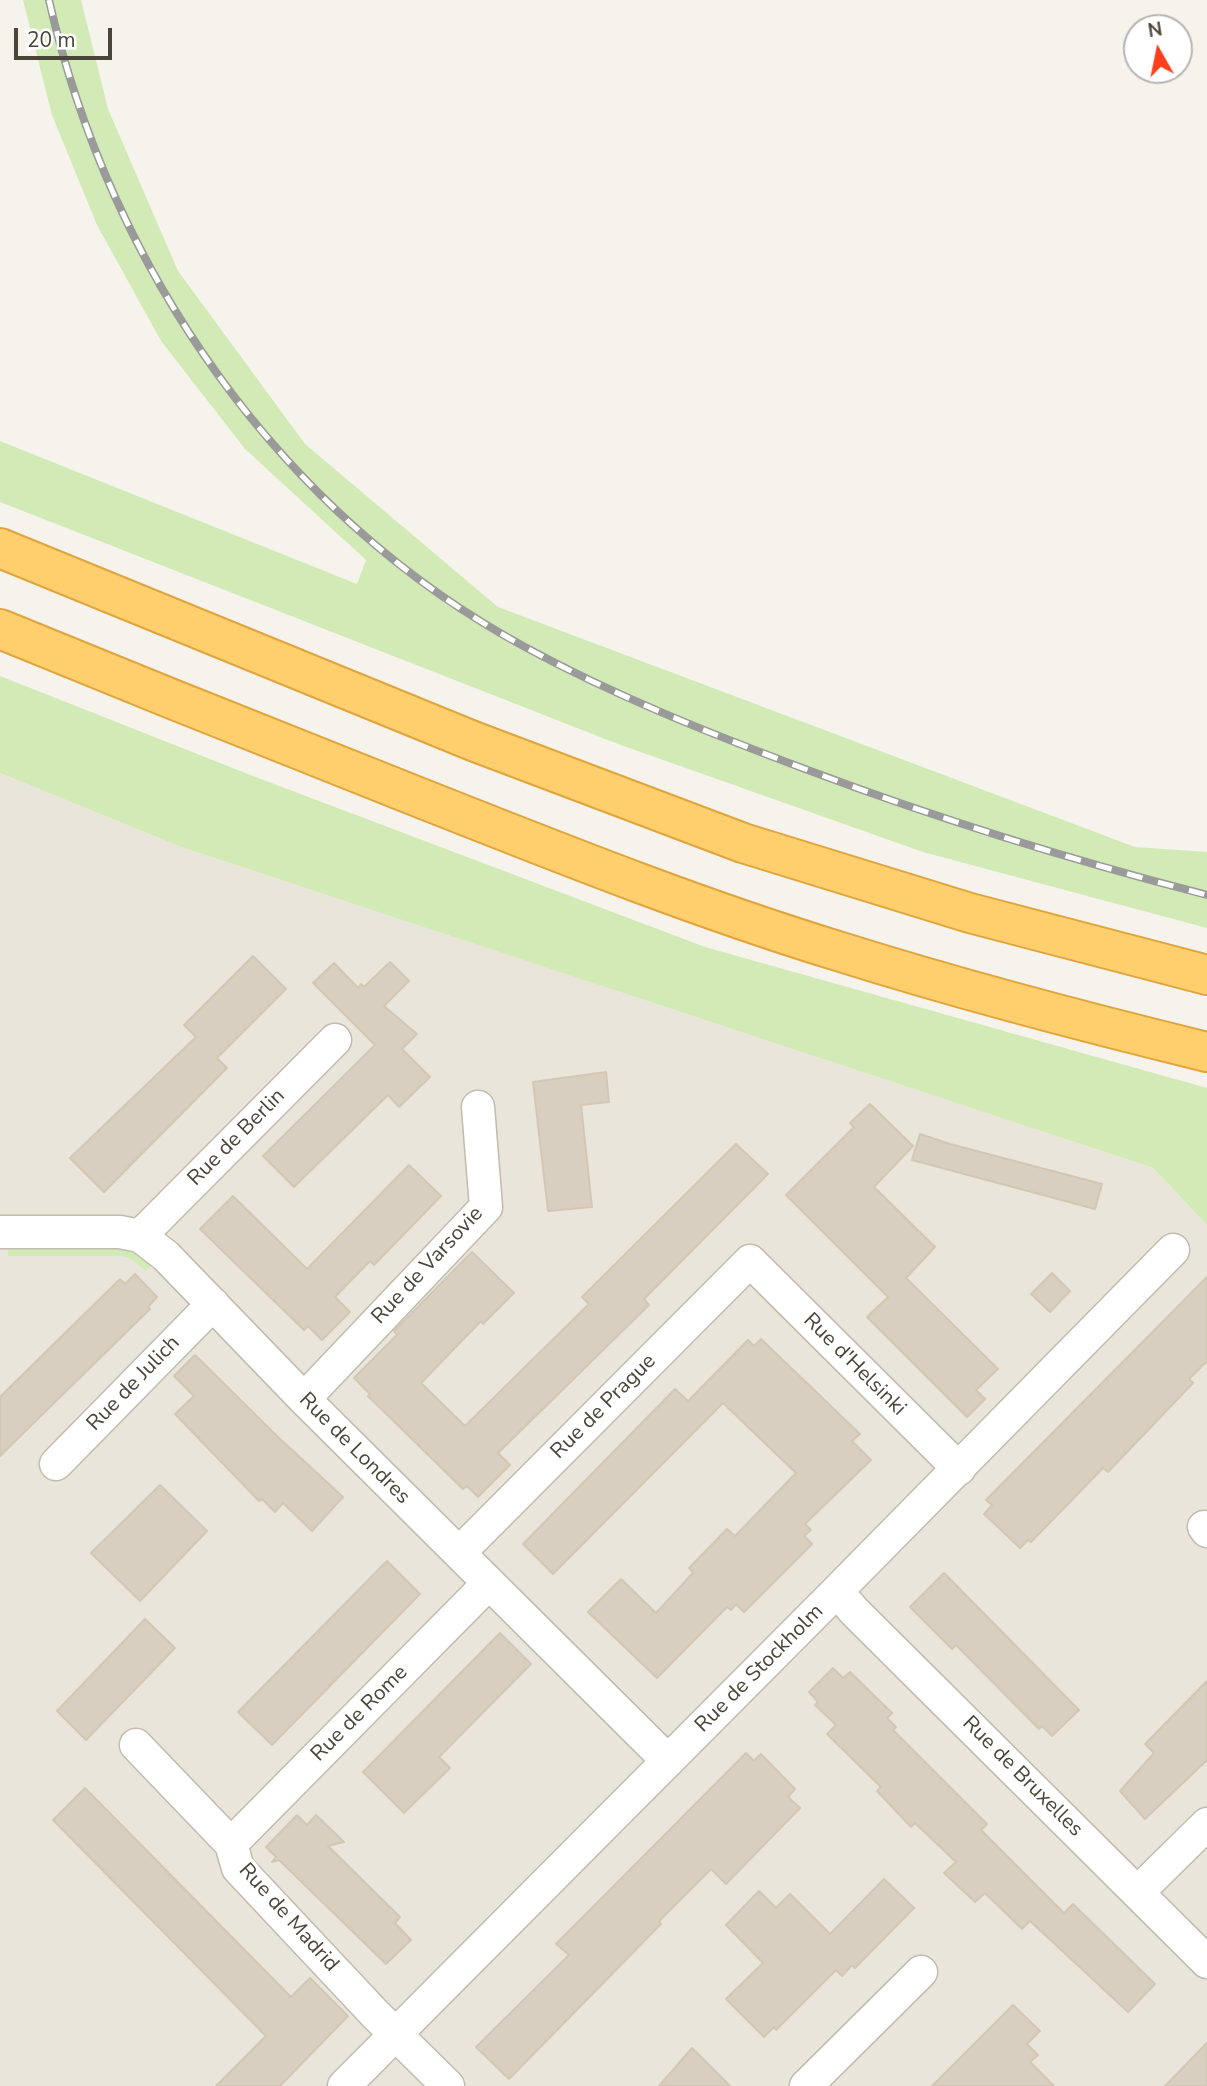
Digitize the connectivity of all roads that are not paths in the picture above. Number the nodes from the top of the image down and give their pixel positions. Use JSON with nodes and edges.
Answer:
{"nodes":[{"id":1,"x":0,"y":548,"type":"edge"},
{"id":2,"x":0,"y":629,"type":"edge"},
{"id":3,"x":1207,"y":975,"type":"edge"},
{"id":4,"x":335,"y":1040,"type":"dead end"},
{"id":5,"x":1207,"y":1052,"type":"edge"},
{"id":6,"x":478,"y":1107,"type":"dead end"},
{"id":7,"x":0,"y":1232,"type":"edge"},
{"id":8,"x":140,"y":1236,"type":"junction"},
{"id":9,"x":1173,"y":1250,"type":"dead end"},
{"id":10,"x":750,"y":1261,"type":"joint"},
{"id":11,"x":213,"y":1304,"type":"junction"},
{"id":12,"x":304,"y":1399,"type":"junction"},
{"id":13,"x":56,"y":1464,"type":"dead end"},
{"id":14,"x":959,"y":1469,"type":"junction"},
{"id":15,"x":459,"y":1553,"type":"junction"},
{"id":16,"x":489,"y":1584,"type":"junction"},
{"id":17,"x":837,"y":1591,"type":"junction"},
{"id":18,"x":136,"y":1745,"type":"dead end"},
{"id":19,"x":668,"y":1761,"type":"junction"},
{"id":20,"x":1207,"y":1824,"type":"edge"},
{"id":21,"x":231,"y":1844,"type":"junction"},
{"id":22,"x":1138,"y":1892,"type":"junction"},
{"id":23,"x":1207,"y":1962,"type":"edge"},
{"id":24,"x":921,"y":1972,"type":"dead end"},
{"id":25,"x":395,"y":2035,"type":"junction"},
{"id":26,"x":344,"y":2086,"type":"edge"},
{"id":27,"x":448,"y":2086,"type":"edge"},
{"id":28,"x":806,"y":2086,"type":"edge"}],
"edges":[{"from":1,"to":3,"type":"highway"},
{"from":2,"to":5,"type":"highway"},
{"from":4,"to":8,"type":"street","name":"Rue de Berlin"},
{"from":6,"to":12,"type":"street","name":"Rue de Varsovie"},
{"from":7,"to":8,"type":"street"},
{"from":8,"to":11,"type":"street","name":"Rue de Londres"},
{"from":9,"to":14,"type":"street","name":"Rue de Stockholm"},
{"from":10,"to":14,"type":"street","name":"Rue d'Helsinki"},
{"from":10,"to":15,"type":"street","name":"Rue de Prague"},
{"from":11,"to":12,"type":"street","name":"Rue de Londres"},
{"from":11,"to":13,"type":"street","name":"Rue de Julich"},
{"from":12,"to":15,"type":"street","name":"Rue de Londres"},
{"from":14,"to":17,"type":"street","name":"Rue de Stockholm"},
{"from":15,"to":16,"type":"street","name":"Rue de Londres"},
{"from":16,"to":19,"type":"street","name":"Rue de Londres"},
{"from":16,"to":21,"type":"street","name":"Rue de Rome"},
{"from":17,"to":19,"type":"street","name":"Rue de Stockholm"},
{"from":17,"to":22,"type":"street","name":"Rue de Bruxelles"},
{"from":18,"to":21,"type":"street","name":"Rue de Madrid"},
{"from":19,"to":25,"type":"street","name":"Rue de Stockholm"},
{"from":20,"to":22,"type":"street"},
{"from":21,"to":25,"type":"street","name":"Rue de Madrid"},
{"from":22,"to":23,"type":"street","name":"Rue de Bruxelles"},
{"from":24,"to":28,"type":"street"},
{"from":25,"to":26,"type":"street","name":"Rue de Stockholm"},
{"from":25,"to":27,"type":"street","name":"Rue de Madrid"}]}
